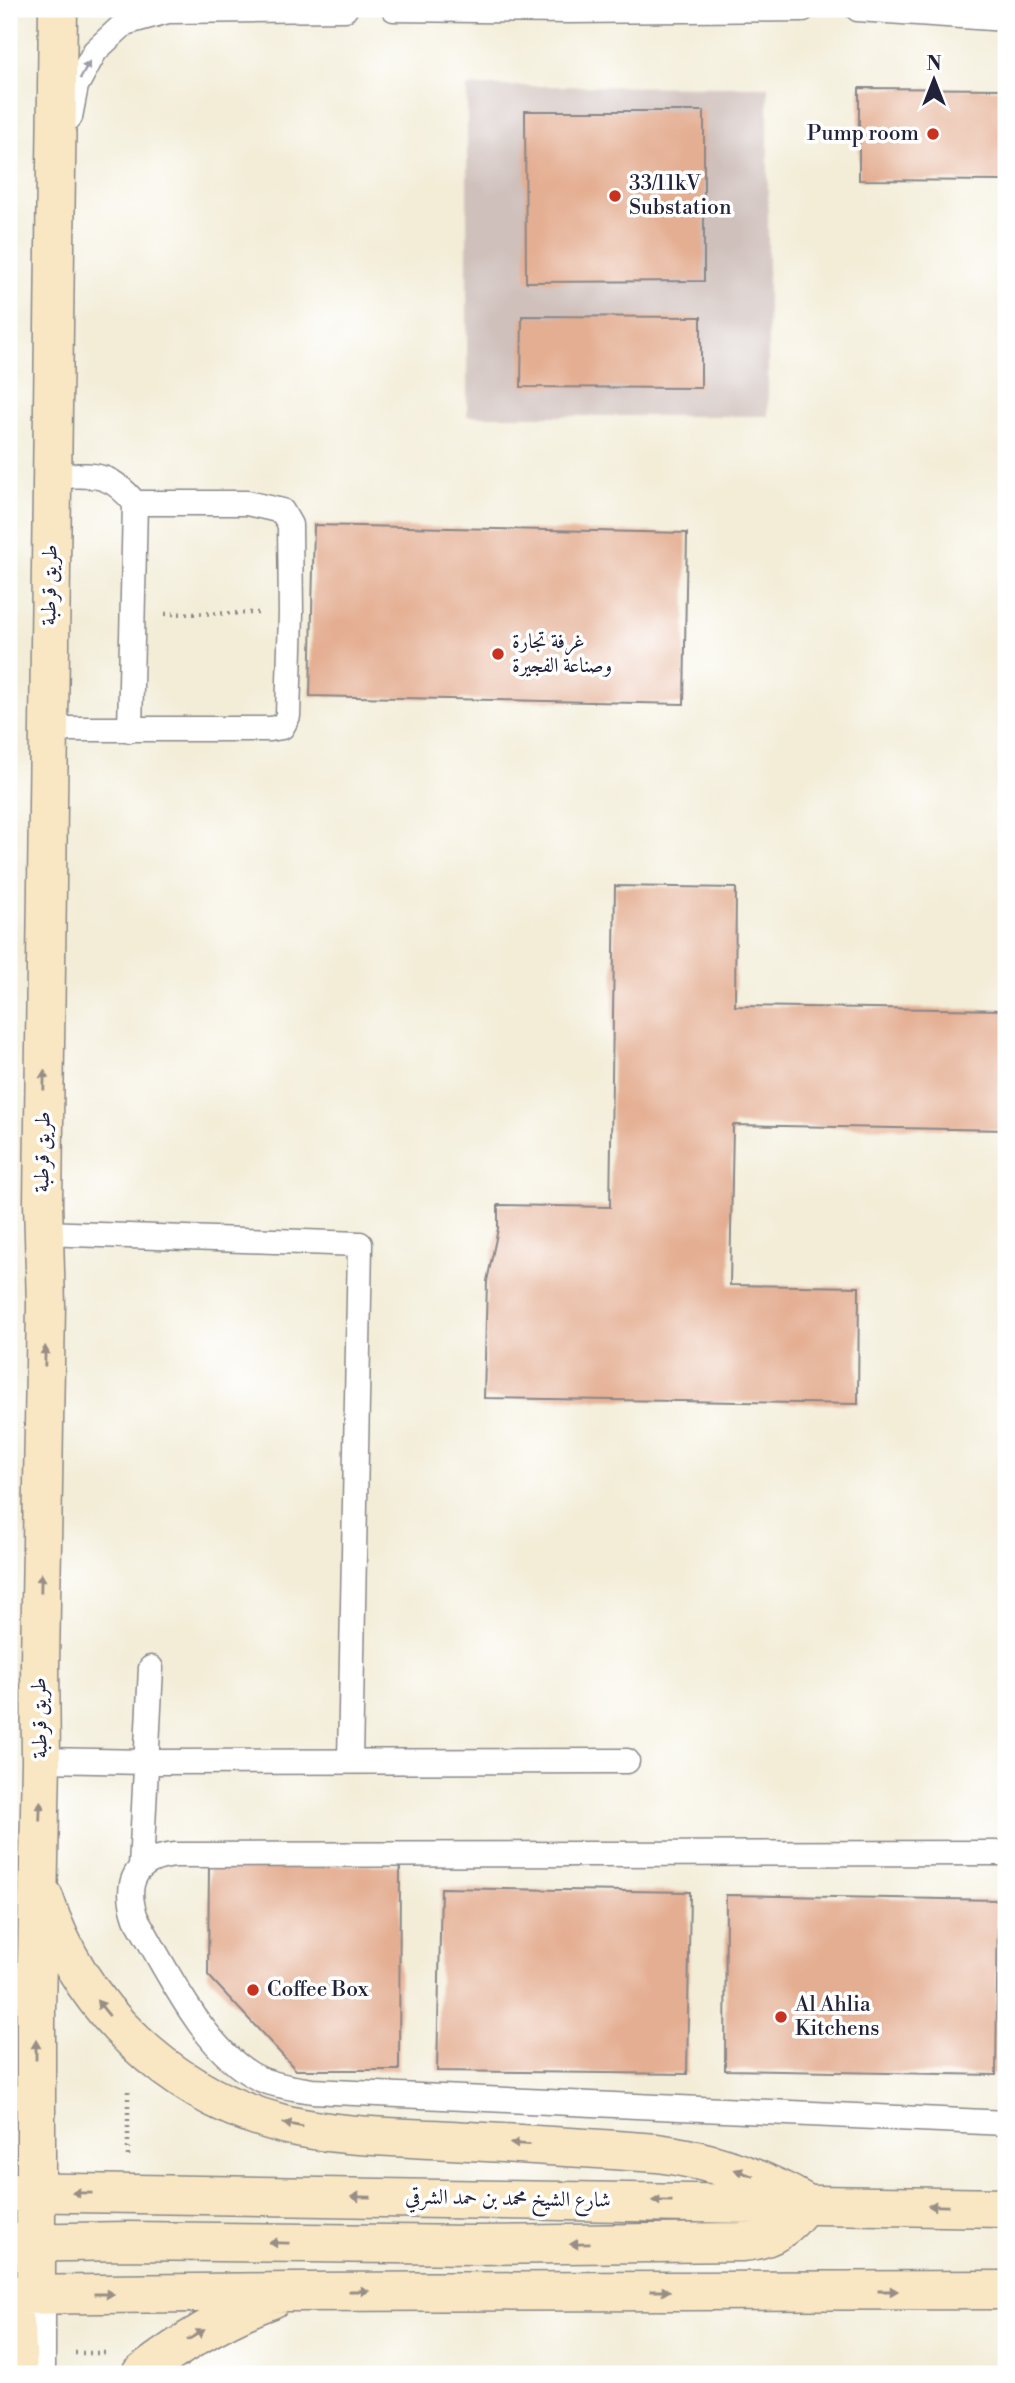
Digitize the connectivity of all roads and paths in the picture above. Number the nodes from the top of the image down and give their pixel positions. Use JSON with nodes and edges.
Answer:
{"nodes":[{"id":1,"x":58,"y":9,"type":"edge"},
{"id":2,"x":345,"y":9,"type":"edge"},
{"id":3,"x":394,"y":9,"type":"edge"},
{"id":4,"x":803,"y":9,"type":"edge"},
{"id":5,"x":858,"y":9,"type":"edge"},
{"id":6,"x":1006,"y":19,"type":"edge"},
{"id":7,"x":54,"y":207,"type":"junction"},
{"id":8,"x":51,"y":476,"type":"junction"},
{"id":9,"x":135,"y":503,"type":"junction"},
{"id":10,"x":291,"y":613,"type":"junction"},
{"id":11,"x":133,"y":614,"type":"junction"},
{"id":12,"x":49,"y":729,"type":"junction"},
{"id":13,"x":130,"y":730,"type":"junction"},
{"id":14,"x":43,"y":1233,"type":"junction"},
{"id":15,"x":151,"y":1668,"type":"dead end"},
{"id":16,"x":41,"y":1760,"type":"junction"},
{"id":17,"x":350,"y":1761,"type":"junction"},
{"id":18,"x":627,"y":1761,"type":"dead end"},
{"id":19,"x":148,"y":1762,"type":"junction"},
{"id":20,"x":1006,"y":1853,"type":"edge"},
{"id":21,"x":141,"y":1867,"type":"junction"},
{"id":22,"x":38,"y":1879,"type":"junction"},
{"id":23,"x":128,"y":2078,"type":"dead end"},
{"id":24,"x":22,"y":2117,"type":"edge"},
{"id":25,"x":1006,"y":2123,"type":"edge"},
{"id":26,"x":18,"y":2189,"type":"edge"},
{"id":27,"x":127,"y":2193,"type":"junction"},
{"id":28,"x":805,"y":2203,"type":"junction"},
{"id":29,"x":1006,"y":2208,"type":"edge"},
{"id":30,"x":18,"y":2234,"type":"edge"},
{"id":31,"x":1006,"y":2290,"type":"edge"},
{"id":32,"x":16,"y":2291,"type":"edge"},
{"id":33,"x":291,"y":2292,"type":"junction"},
{"id":34,"x":18,"y":2374,"type":"edge"},
{"id":35,"x":36,"y":2374,"type":"edge"},
{"id":36,"x":141,"y":2374,"type":"edge"}],
"edges":[{"from":1,"to":7,"type":"main road","name":"طريق قرطبة"},
{"from":7,"to":2,"type":"lane","one_way":true},
{"from":3,"to":4,"type":"lane"},
{"from":5,"to":6,"type":"lane"},
{"from":7,"to":8,"type":"main road","name":"طريق قرطبة"},
{"from":8,"to":9,"type":"lane"},
{"from":8,"to":12,"type":"main road","name":"طريق قرطبة"},
{"from":9,"to":10,"type":"lane"},
{"from":9,"to":11,"type":"lane"},
{"from":10,"to":11,"type":"path"},
{"from":10,"to":13,"type":"lane"},
{"from":11,"to":13,"type":"lane"},
{"from":12,"to":13,"type":"lane"},
{"from":14,"to":12,"type":"main road","name":"طريق قرطبة","one_way":true},
{"from":16,"to":14,"type":"main road","name":"طريق قرطبة","one_way":true},
{"from":14,"to":17,"type":"lane"},
{"from":15,"to":19,"type":"lane"},
{"from":16,"to":19,"type":"lane"},
{"from":22,"to":16,"type":"main road","name":"طريق قرطبة","one_way":true},
{"from":17,"to":18,"type":"lane"},
{"from":17,"to":19,"type":"lane"},
{"from":19,"to":21,"type":"lane"},
{"from":20,"to":21,"type":"lane"},
{"from":21,"to":25,"type":"lane"},
{"from":24,"to":22,"type":"main road","name":"طريق قرطبة","one_way":true},
{"from":28,"to":22,"type":"main road","one_way":true},
{"from":23,"to":27,"type":"path"},
{"from":24,"to":26,"type":"main road","name":"طريق قرطبة"},
{"from":27,"to":26,"type":"main road","name":"شارع الشيخ محمد بن حمد الشرقي","one_way":true},
{"from":26,"to":30,"type":"main road","name":"طريق قرطبة"},
{"from":28,"to":27,"type":"main road","name":"شارع الشيخ محمد بن حمد الشرقي","one_way":true},
{"from":29,"to":28,"type":"main road","name":"شارع الشيخ محمد بن حمد الشرقي","one_way":true},
{"from":28,"to":30,"type":"main road","one_way":true},
{"from":30,"to":32,"type":"main road","name":"طريق قرطبة"},
{"from":33,"to":31,"type":"main road","one_way":true},
{"from":32,"to":33,"type":"main road","one_way":true},
{"from":32,"to":34,"type":"main road","name":"طريق قرطبة"},
{"from":32,"to":35,"type":"street"},
{"from":36,"to":33,"type":"main road","one_way":true}]}
